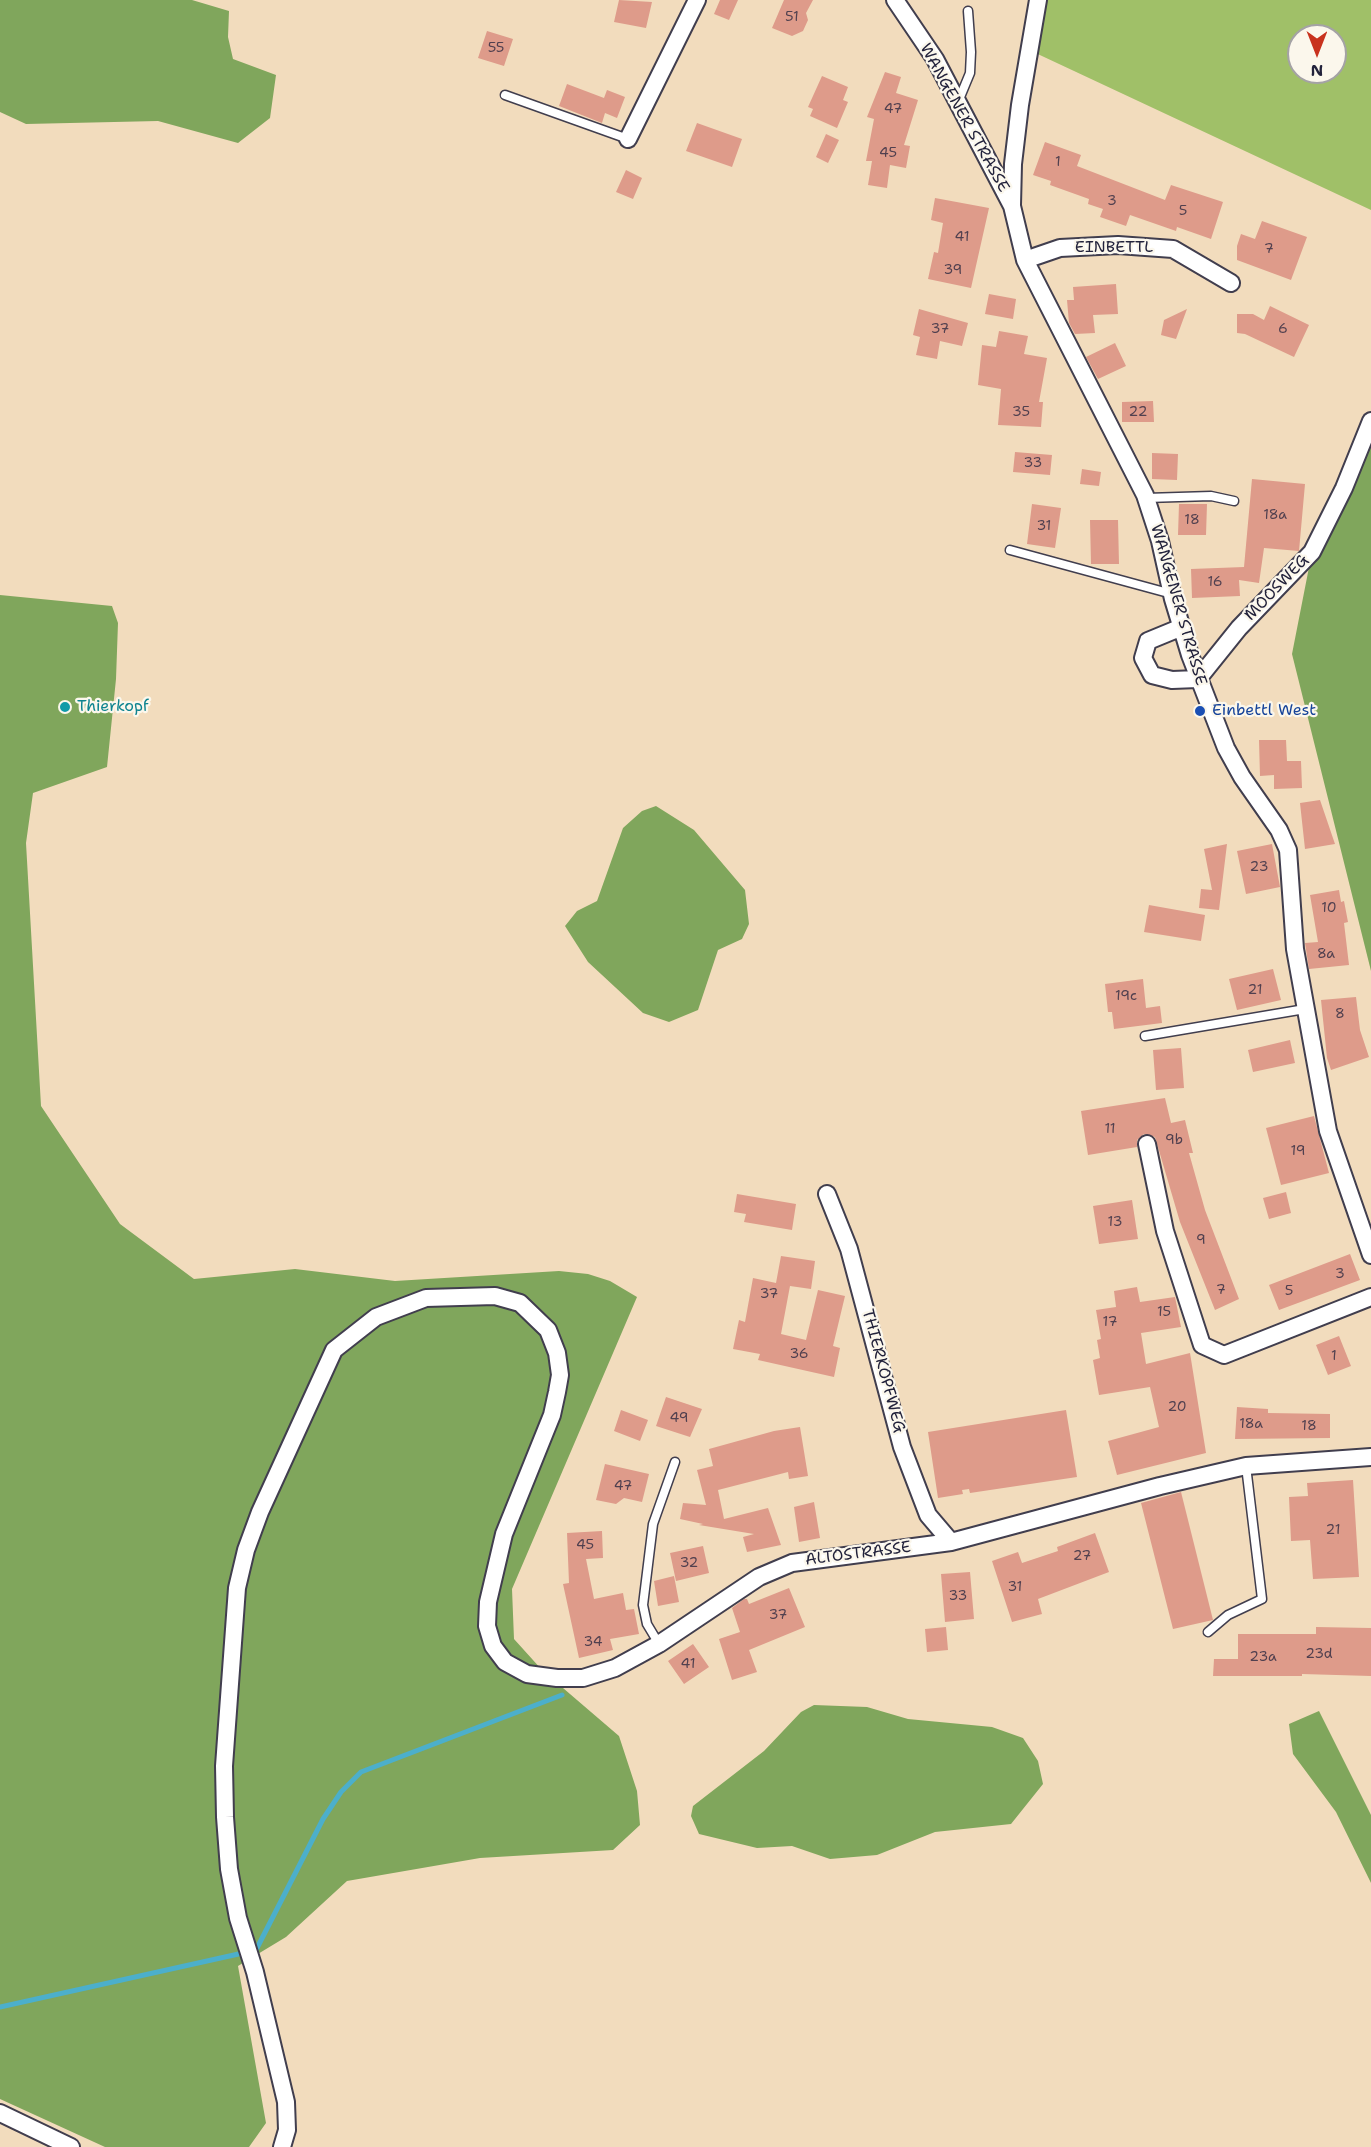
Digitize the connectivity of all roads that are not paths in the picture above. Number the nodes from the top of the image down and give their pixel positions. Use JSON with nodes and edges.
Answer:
{"nodes":[{"id":1,"x":697,"y":0,"type":"edge"},
{"id":2,"x":894,"y":0,"type":"edge"},
{"id":3,"x":1038,"y":0,"type":"edge"},
{"id":4,"x":968,"y":11,"type":"dead end"},
{"id":5,"x":505,"y":95,"type":"dead end"},
{"id":6,"x":958,"y":102,"type":"junction"},
{"id":7,"x":628,"y":139,"type":"joint"},
{"id":8,"x":1012,"y":206,"type":"junction"},
{"id":9,"x":1025,"y":260,"type":"junction"},
{"id":10,"x":1231,"y":283,"type":"dead end"},
{"id":11,"x":1371,"y":421,"type":"edge"},
{"id":12,"x":1146,"y":498,"type":"junction"},
{"id":13,"x":1234,"y":501,"type":"dead end"},
{"id":14,"x":1010,"y":550,"type":"dead end"},
{"id":15,"x":1172,"y":594,"type":"junction"},
{"id":16,"x":1182,"y":627,"type":"junction"},
{"id":17,"x":1198,"y":679,"type":"junction"},
{"id":18,"x":1305,"y":1009,"type":"junction"},
{"id":19,"x":1144,"y":1036,"type":"dead end"},
{"id":20,"x":1147,"y":1144,"type":"dead end"},
{"id":21,"x":827,"y":1194,"type":"dead end"},
{"id":22,"x":1371,"y":1255,"type":"edge"},
{"id":23,"x":1371,"y":1297,"type":"edge"},
{"id":24,"x":1371,"y":1457,"type":"edge"},
{"id":25,"x":675,"y":1462,"type":"dead end"},
{"id":26,"x":1246,"y":1466,"type":"junction"},
{"id":27,"x":951,"y":1542,"type":"junction"},
{"id":28,"x":1208,"y":1632,"type":"dead end"},
{"id":29,"x":659,"y":1644,"type":"junction"},
{"id":30,"x":0,"y":2114,"type":"edge"},
{"id":31,"x":71,"y":2147,"type":"edge"},
{"id":32,"x":282,"y":2147,"type":"edge"}],
"edges":[{"from":1,"to":7,"type":"street"},
{"from":2,"to":6,"type":"street","name":"WANGENER STRASSE"},
{"from":3,"to":8,"type":"street","name":"WANGENER STRASSE"},
{"from":4,"to":6,"type":"lane"},
{"from":5,"to":7,"type":"lane"},
{"from":6,"to":8,"type":"street","name":"WANGENER STRASSE"},
{"from":8,"to":9,"type":"street","name":"WANGENER STRASSE"},
{"from":9,"to":10,"type":"street","name":"EINBETTL"},
{"from":9,"to":12,"type":"street","name":"WANGENER STRASSE"},
{"from":11,"to":17,"type":"street","name":"MOOSWEG"},
{"from":12,"to":13,"type":"lane"},
{"from":12,"to":15,"type":"street","name":"WANGENER STRASSE"},
{"from":14,"to":15,"type":"lane"},
{"from":15,"to":16,"type":"street","name":"WANGENER STRASSE"},
{"from":16,"to":17,"type":"street","name":"WANGENER STRASSE"},
{"from":16,"to":17,"type":"street"},
{"from":17,"to":18,"type":"street","name":"WANGENER STRASSE"},
{"from":18,"to":19,"type":"lane"},
{"from":18,"to":22,"type":"street","name":"WANGENER STRASSE"},
{"from":20,"to":23,"type":"street"},
{"from":21,"to":27,"type":"street","name":"THIERKOPFWEG"},
{"from":24,"to":26,"type":"street","name":"ALTOSTRASSE"},
{"from":25,"to":29,"type":"lane"},
{"from":26,"to":27,"type":"street","name":"ALTOSTRASSE"},
{"from":26,"to":28,"type":"lane"},
{"from":27,"to":29,"type":"street","name":"ALTOSTRASSE"},
{"from":29,"to":32,"type":"street","name":"ALTOSTRASSE"},
{"from":30,"to":31,"type":"street"}]}
